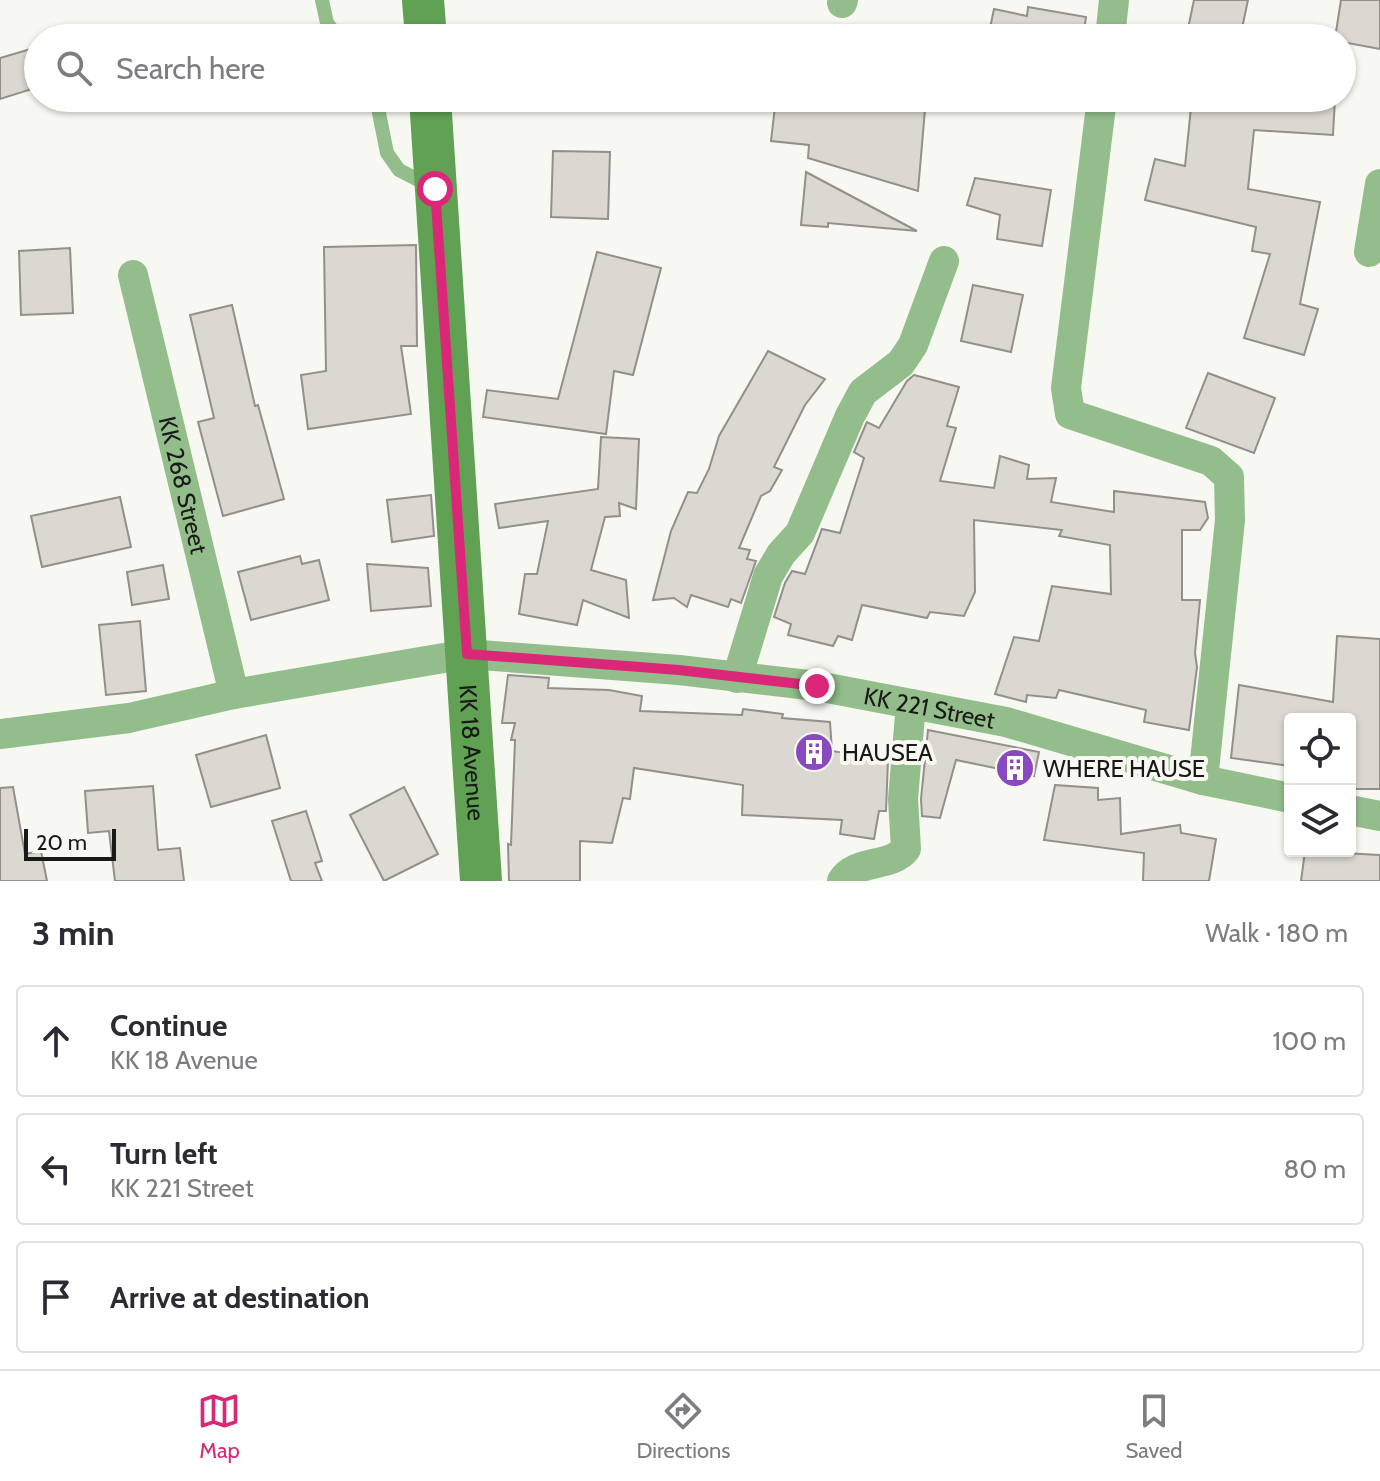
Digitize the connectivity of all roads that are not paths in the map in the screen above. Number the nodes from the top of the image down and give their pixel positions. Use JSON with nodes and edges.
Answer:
{"nodes":[{"id":1,"x":322,"y":0,"type":"edge"},
{"id":2,"x":423,"y":0,"type":"edge"},
{"id":3,"x":1114,"y":0,"type":"edge"},
{"id":4,"x":328,"y":24,"type":"edge"},
{"id":5,"x":425,"y":24,"type":"edge"},
{"id":6,"x":1111,"y":24,"type":"edge"},
{"id":7,"x":379,"y":112,"type":"edge"},
{"id":8,"x":431,"y":112,"type":"edge"},
{"id":9,"x":1100,"y":112,"type":"edge"},
{"id":10,"x":1380,"y":184,"type":"edge"},
{"id":11,"x":435,"y":189,"type":"junction"},
{"id":12,"x":1369,"y":252,"type":"dead end"},
{"id":13,"x":944,"y":261,"type":"dead end"},
{"id":14,"x":133,"y":275,"type":"dead end"},
{"id":15,"x":467,"y":654,"type":"junction"},
{"id":16,"x":737,"y":678,"type":"junction"},
{"id":17,"x":234,"y":694,"type":"junction"},
{"id":18,"x":911,"y":704,"type":"junction"},
{"id":19,"x":0,"y":734,"type":"edge"},
{"id":20,"x":1203,"y":780,"type":"junction"},
{"id":21,"x":1284,"y":797,"type":"edge"},
{"id":22,"x":1356,"y":811,"type":"edge"},
{"id":23,"x":1380,"y":816,"type":"edge"},
{"id":24,"x":906,"y":869,"type":"edge"},
{"id":25,"x":481,"y":881,"type":"edge"},
{"id":26,"x":842,"y":881,"type":"edge"}],
"edges":[{"from":1,"to":4,"type":"lane"},
{"from":2,"to":5,"type":"main road"},
{"from":3,"to":6,"type":"street"},
{"from":7,"to":11,"type":"lane"},
{"from":8,"to":11,"type":"main road","name":"KK 18 Avenue"},
{"from":9,"to":20,"type":"street"},
{"from":10,"to":12,"type":"street"},
{"from":11,"to":15,"type":"main road","name":"KK 18 Avenue"},
{"from":13,"to":16,"type":"street"},
{"from":14,"to":17,"type":"street","name":"KK 268 Street"},
{"from":15,"to":16,"type":"street","name":"KK 221 Street"},
{"from":15,"to":17,"type":"street"},
{"from":15,"to":25,"type":"main road","name":"KK 18 Avenue"},
{"from":16,"to":18,"type":"street","name":"KK 221 Street"},
{"from":17,"to":19,"type":"street"},
{"from":18,"to":20,"type":"street","name":"KK 221 Street"},
{"from":18,"to":24,"type":"street"},
{"from":20,"to":21,"type":"street","name":"KK 221 Street"},
{"from":22,"to":23,"type":"street"},
{"from":24,"to":26,"type":"street"}]}
